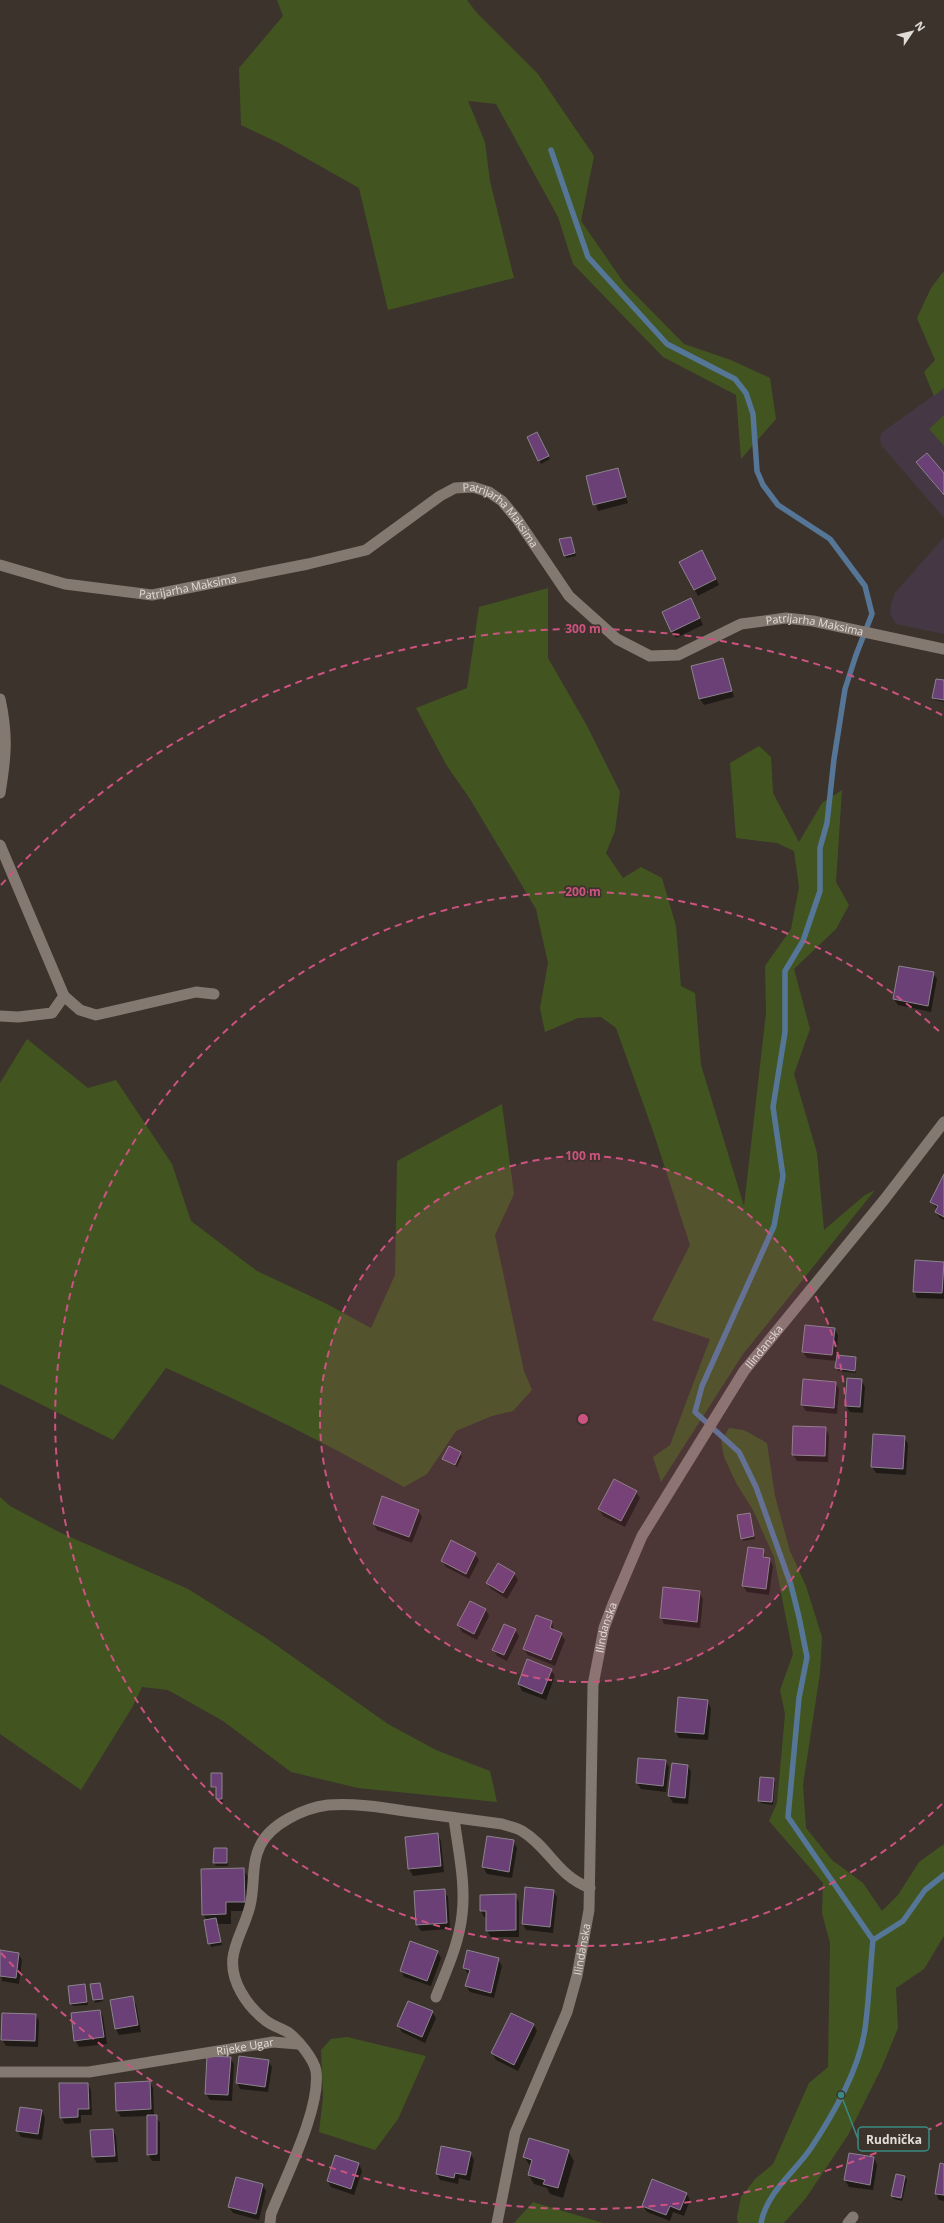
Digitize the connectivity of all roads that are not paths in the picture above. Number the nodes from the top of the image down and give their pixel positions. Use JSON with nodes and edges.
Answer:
{"nodes":[{"id":1,"x":0,"y":565,"type":"edge"},
{"id":2,"x":944,"y":649,"type":"edge"},
{"id":3,"x":0,"y":699,"type":"edge"},
{"id":4,"x":0,"y":793,"type":"edge"},
{"id":5,"x":0,"y":845,"type":"edge"},
{"id":6,"x":214,"y":994,"type":"dead end"},
{"id":7,"x":64,"y":996,"type":"junction"},
{"id":8,"x":0,"y":1016,"type":"edge"},
{"id":9,"x":944,"y":1125,"type":"edge"},
{"id":10,"x":454,"y":1818,"type":"junction"},
{"id":11,"x":590,"y":1888,"type":"junction"},
{"id":12,"x":436,"y":1997,"type":"dead end"},
{"id":13,"x":298,"y":2044,"type":"junction"},
{"id":14,"x":0,"y":2072,"type":"edge"},
{"id":15,"x":270,"y":2223,"type":"edge"},
{"id":16,"x":497,"y":2223,"type":"edge"}],
"edges":[{"from":1,"to":2,"type":"street","name":"Patrijarha Maksima"},
{"from":3,"to":4,"type":"street"},
{"from":5,"to":7,"type":"street"},
{"from":6,"to":7,"type":"street"},
{"from":7,"to":8,"type":"street"},
{"from":9,"to":11,"type":"street","name":"Ilindanska"},
{"from":10,"to":11,"type":"street"},
{"from":10,"to":12,"type":"street"},
{"from":10,"to":13,"type":"street"},
{"from":11,"to":16,"type":"street","name":"Ilindanska"},
{"from":13,"to":14,"type":"street","name":"Rijeke Ugar"},
{"from":13,"to":15,"type":"street"}]}
